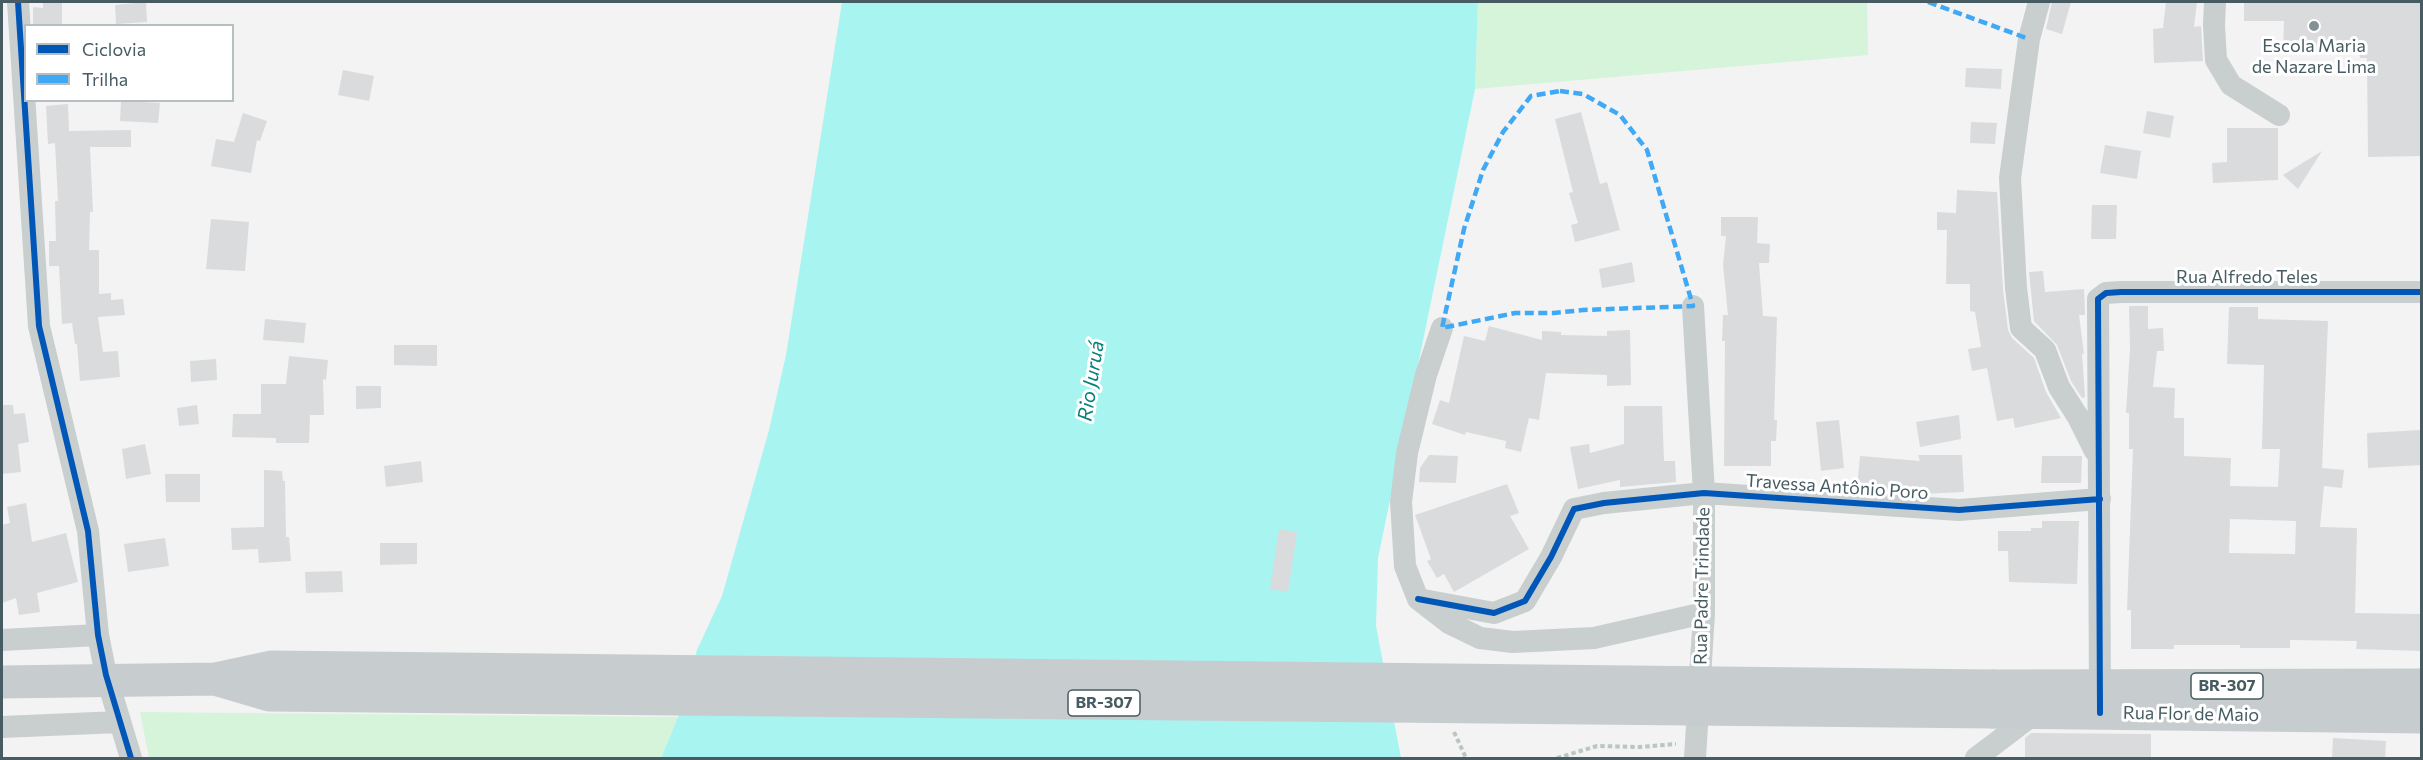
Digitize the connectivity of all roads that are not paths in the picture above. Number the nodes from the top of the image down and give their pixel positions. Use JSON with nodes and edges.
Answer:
{"nodes":[{"id":1,"x":18,"y":2,"type":"edge"},
{"id":2,"x":2039,"y":2,"type":"edge"},
{"id":3,"x":2216,"y":2,"type":"edge"},
{"id":4,"x":24,"y":95,"type":"edge"},
{"id":5,"x":24,"y":102,"type":"edge"},
{"id":6,"x":2279,"y":115,"type":"dead end"},
{"id":7,"x":2421,"y":292,"type":"edge"},
{"id":8,"x":1693,"y":306,"type":"dead end"},
{"id":9,"x":1442,"y":328,"type":"dead end"},
{"id":10,"x":2097,"y":455,"type":"junction"},
{"id":11,"x":1704,"y":493,"type":"junction"},
{"id":12,"x":2100,"y":499,"type":"junction"},
{"id":13,"x":1418,"y":599,"type":"junction"},
{"id":14,"x":1704,"y":613,"type":"junction"},
{"id":15,"x":98,"y":635,"type":"junction"},
{"id":16,"x":2,"y":640,"type":"edge"},
{"id":17,"x":2,"y":682,"type":"edge"},
{"id":18,"x":2421,"y":685,"type":"edge"},
{"id":19,"x":2100,"y":700,"type":"junction"},
{"id":20,"x":2013,"y":706,"type":"junction"},
{"id":21,"x":2421,"y":717,"type":"edge"},
{"id":22,"x":119,"y":722,"type":"junction"},
{"id":23,"x":2,"y":728,"type":"edge"},
{"id":24,"x":1695,"y":751,"type":"edge"},
{"id":25,"x":131,"y":759,"type":"edge"},
{"id":26,"x":1976,"y":759,"type":"edge"},
{"id":27,"x":2000,"y":759,"type":"edge"}],
"edges":[{"from":1,"to":4,"type":"street"},
{"from":2,"to":10,"type":"street"},
{"from":3,"to":6,"type":"street"},
{"from":5,"to":15,"type":"street"},
{"from":7,"to":10,"type":"street","name":"Rua Alfredo Teles"},
{"from":8,"to":11,"type":"street","name":"Rua Padre Trindade"},
{"from":9,"to":13,"type":"street"},
{"from":10,"to":12,"type":"street"},
{"from":11,"to":12,"type":"street","name":"Travessa Antônio Poro"},
{"from":11,"to":13,"type":"street","name":"Travessa Antônio Poro"},
{"from":11,"to":14,"type":"street","name":"Rua Padre Trindade"},
{"from":12,"to":19,"type":"street"},
{"from":13,"to":14,"type":"street"},
{"from":14,"to":24,"type":"street","name":"Rua Padre Trindade"},
{"from":15,"to":16,"type":"street"},
{"from":15,"to":22,"type":"street"},
{"from":17,"to":20,"type":"main road","number":"BR-307","bridge":true},
{"from":18,"to":19,"type":"main road","name":"Rua Flor de Maio","number":"BR-307"},
{"from":19,"to":20,"type":"main road","name":"Rua Flor de Maio","number":"BR-307"},
{"from":19,"to":21,"type":"main road","name":"Rua Flor de Maio","number":"BR-307"},
{"from":20,"to":26,"type":"street"},
{"from":20,"to":27,"type":"street"},
{"from":22,"to":23,"type":"street"},
{"from":22,"to":25,"type":"street"}]}
